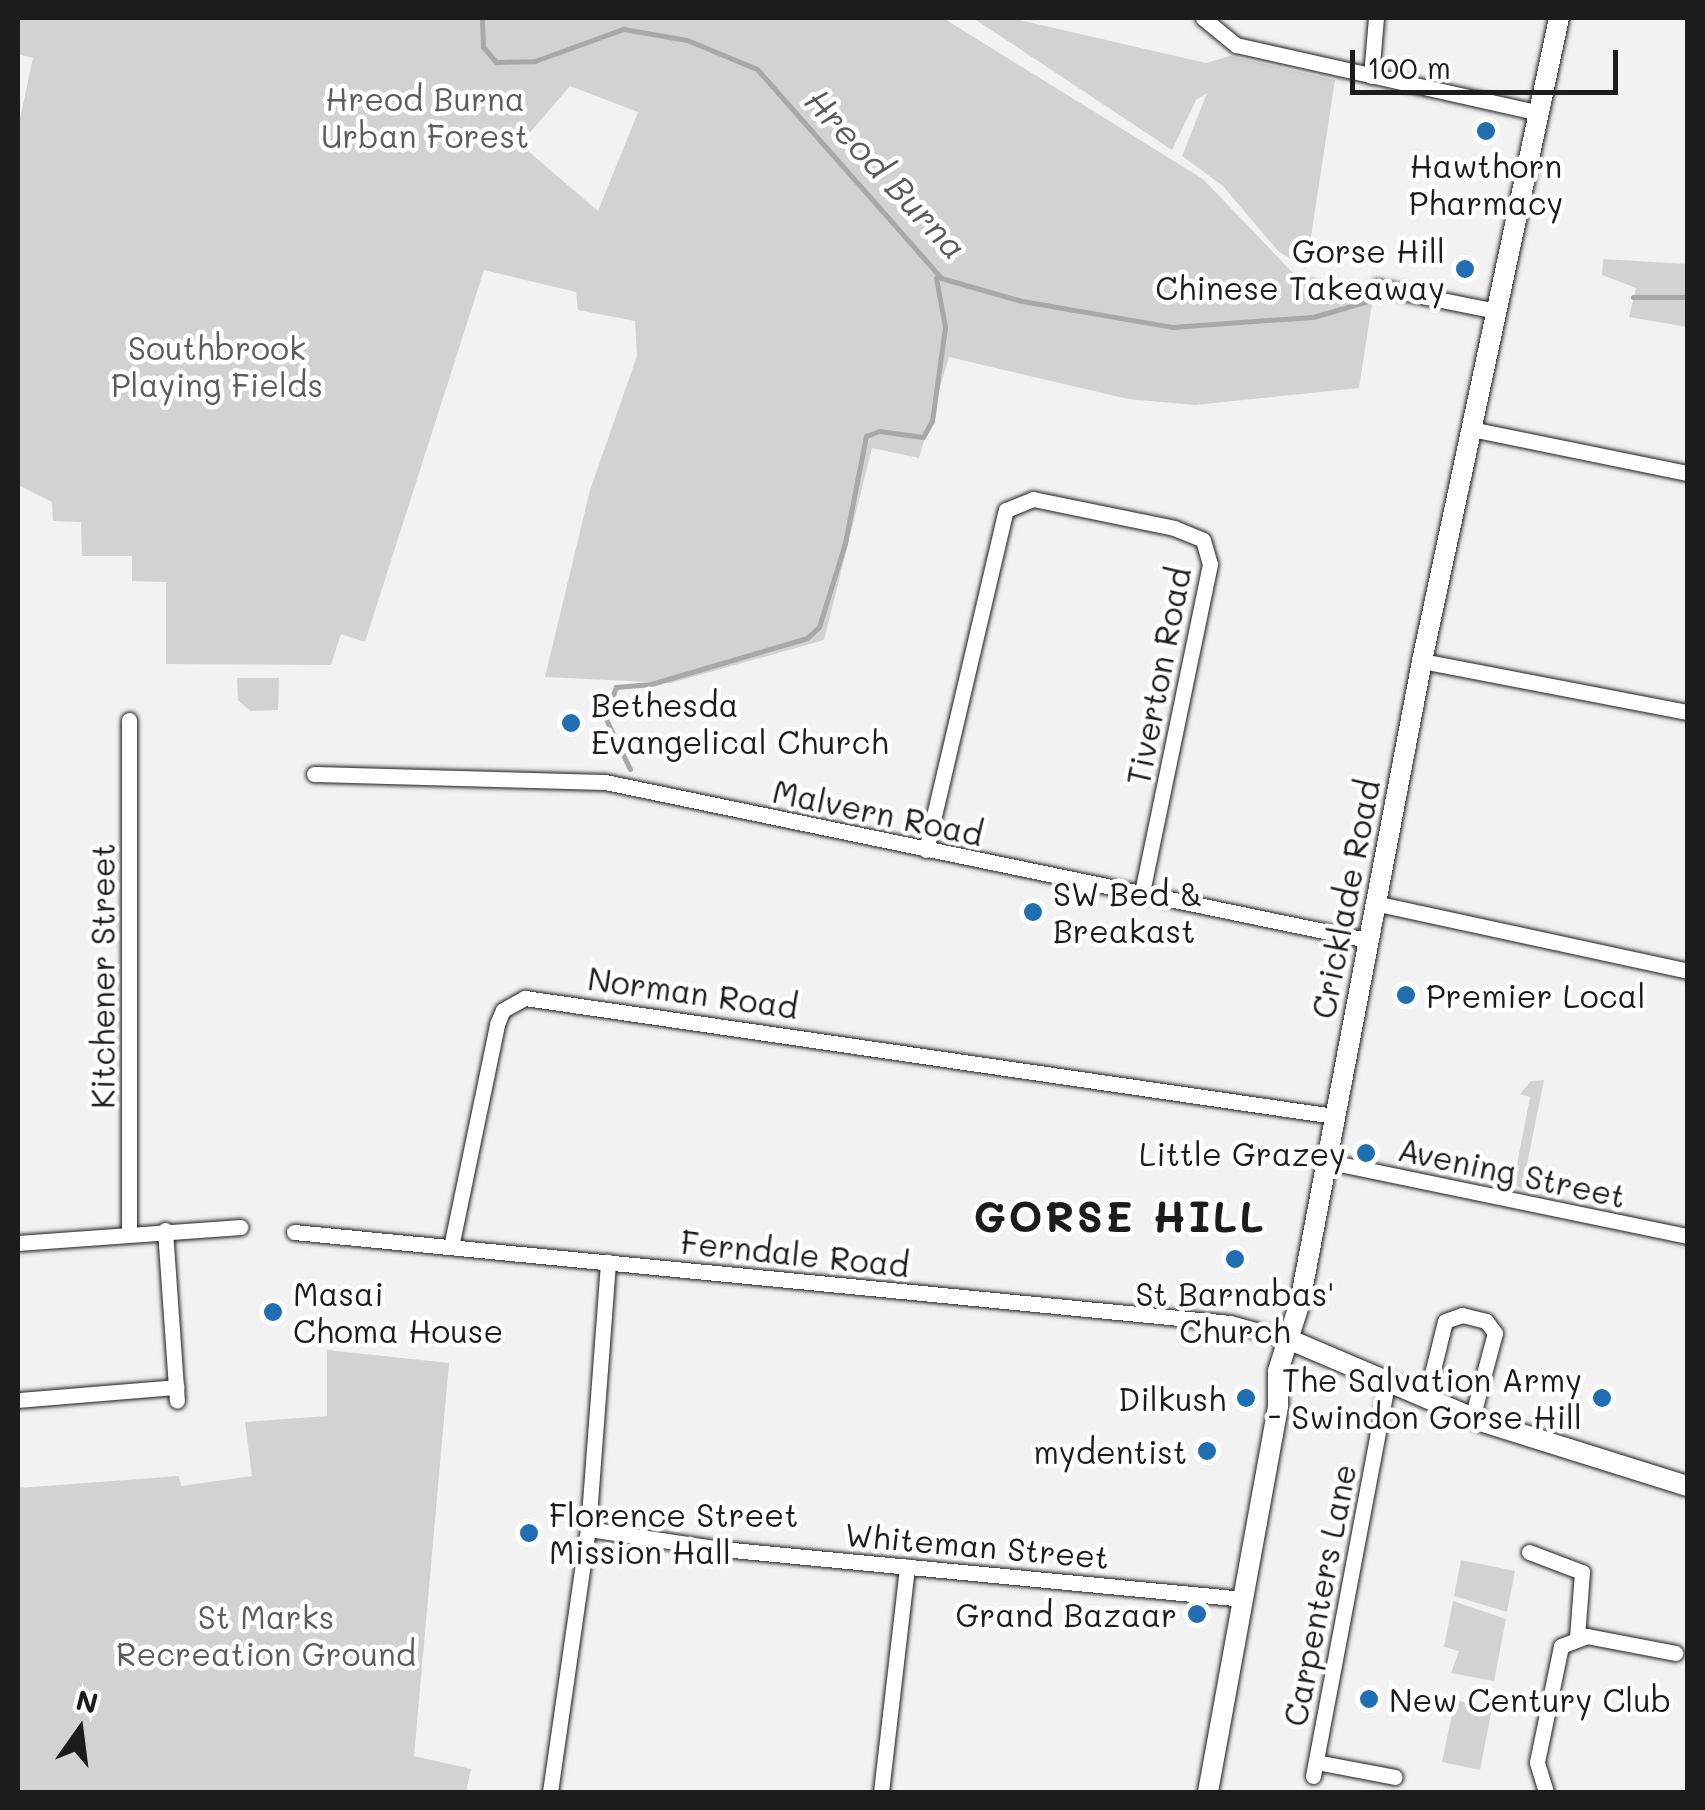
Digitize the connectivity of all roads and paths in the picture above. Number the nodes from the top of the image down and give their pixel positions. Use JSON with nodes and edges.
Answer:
{"nodes":[{"id":1,"x":1203,"y":18,"type":"edge"},
{"id":2,"x":1376,"y":18,"type":"edge"},
{"id":3,"x":1559,"y":18,"type":"edge"},
{"id":4,"x":1371,"y":76,"type":"junction"},
{"id":5,"x":1539,"y":112,"type":"junction"},
{"id":6,"x":1376,"y":288,"type":"dead end"},
{"id":7,"x":1496,"y":311,"type":"junction"},
{"id":8,"x":1471,"y":429,"type":"junction"},
{"id":9,"x":1688,"y":473,"type":"edge"},
{"id":10,"x":1422,"y":660,"type":"junction"},
{"id":11,"x":1688,"y":712,"type":"edge"},
{"id":12,"x":129,"y":720,"type":"dead end"},
{"id":13,"x":314,"y":774,"type":"dead end"},
{"id":14,"x":926,"y":850,"type":"junction"},
{"id":15,"x":1141,"y":896,"type":"junction"},
{"id":16,"x":1374,"y":903,"type":"junction"},
{"id":17,"x":1367,"y":940,"type":"junction"},
{"id":18,"x":1688,"y":971,"type":"edge"},
{"id":19,"x":1334,"y":1116,"type":"junction"},
{"id":20,"x":1325,"y":1161,"type":"junction"},
{"id":21,"x":240,"y":1228,"type":"dead end"},
{"id":22,"x":164,"y":1230,"type":"junction"},
{"id":23,"x":294,"y":1232,"type":"dead end"},
{"id":24,"x":129,"y":1233,"type":"junction"},
{"id":25,"x":1688,"y":1236,"type":"edge"},
{"id":26,"x":18,"y":1242,"type":"edge"},
{"id":27,"x":452,"y":1247,"type":"junction"},
{"id":28,"x":608,"y":1262,"type":"junction"},
{"id":29,"x":1288,"y":1339,"type":"junction"},
{"id":30,"x":1388,"y":1380,"type":"junction"},
{"id":31,"x":1426,"y":1398,"type":"junction"},
{"id":32,"x":18,"y":1400,"type":"edge"},
{"id":33,"x":1472,"y":1418,"type":"junction"},
{"id":34,"x":1688,"y":1486,"type":"edge"},
{"id":35,"x":588,"y":1530,"type":"junction"},
{"id":36,"x":1529,"y":1552,"type":"dead end"},
{"id":37,"x":908,"y":1566,"type":"junction"},
{"id":38,"x":1244,"y":1598,"type":"junction"},
{"id":39,"x":1577,"y":1636,"type":"junction"},
{"id":40,"x":1675,"y":1653,"type":"dead end"},
{"id":41,"x":1395,"y":1778,"type":"dead end"},
{"id":42,"x":1543,"y":1788,"type":"edge"},
{"id":43,"x":550,"y":1792,"type":"edge"},
{"id":44,"x":881,"y":1792,"type":"edge"},
{"id":45,"x":1208,"y":1792,"type":"edge"}],
"edges":[{"from":1,"to":4,"type":"street"},
{"from":2,"to":4,"type":"street"},
{"from":3,"to":5,"type":"street","name":"Cricklade Road"},
{"from":4,"to":5,"type":"street"},
{"from":5,"to":7,"type":"street","name":"Cricklade Road"},
{"from":6,"to":7,"type":"street"},
{"from":7,"to":8,"type":"street","name":"Cricklade Road"},
{"from":8,"to":9,"type":"street"},
{"from":8,"to":10,"type":"street","name":"Cricklade Road"},
{"from":10,"to":11,"type":"street"},
{"from":10,"to":16,"type":"street","name":"Cricklade Road"},
{"from":12,"to":24,"type":"street","name":"Kitchener Street"},
{"from":13,"to":14,"type":"street","name":"Malvern Road"},
{"from":14,"to":15,"type":"street","name":"Malvern Road"},
{"from":14,"to":15,"type":"street","name":"Tiverton Road"},
{"from":15,"to":17,"type":"street","name":"Malvern Road"},
{"from":16,"to":17,"type":"street","name":"Cricklade Road"},
{"from":16,"to":18,"type":"street"},
{"from":17,"to":19,"type":"street","name":"Cricklade Road"},
{"from":19,"to":20,"type":"street","name":"Cricklade Road"},
{"from":19,"to":27,"type":"street","name":"Norman Road"},
{"from":20,"to":25,"type":"street","name":"Avening Street"},
{"from":20,"to":29,"type":"street","name":"Cricklade Road"},
{"from":21,"to":22,"type":"street"},
{"from":22,"to":24,"type":"street"},
{"from":22,"to":32,"type":"street"},
{"from":23,"to":27,"type":"street","name":"Ferndale Road"},
{"from":24,"to":26,"type":"street"},
{"from":27,"to":28,"type":"street","name":"Ferndale Road"},
{"from":28,"to":29,"type":"street","name":"Ferndale Road"},
{"from":28,"to":35,"type":"street"},
{"from":29,"to":30,"type":"street"},
{"from":29,"to":38,"type":"street","name":"Cricklade Road"},
{"from":30,"to":31,"type":"street"},
{"from":30,"to":41,"type":"street","name":"Carpenters Lane"},
{"from":31,"to":33,"type":"street"},
{"from":31,"to":33,"type":"street"},
{"from":33,"to":34,"type":"street"},
{"from":35,"to":37,"type":"street","name":"Whiteman Street"},
{"from":35,"to":43,"type":"street"},
{"from":36,"to":39,"type":"street"},
{"from":37,"to":38,"type":"street","name":"Whiteman Street"},
{"from":37,"to":44,"type":"street"},
{"from":38,"to":45,"type":"street","name":"Cricklade Road"},
{"from":39,"to":40,"type":"street"},
{"from":39,"to":42,"type":"street"}]}
